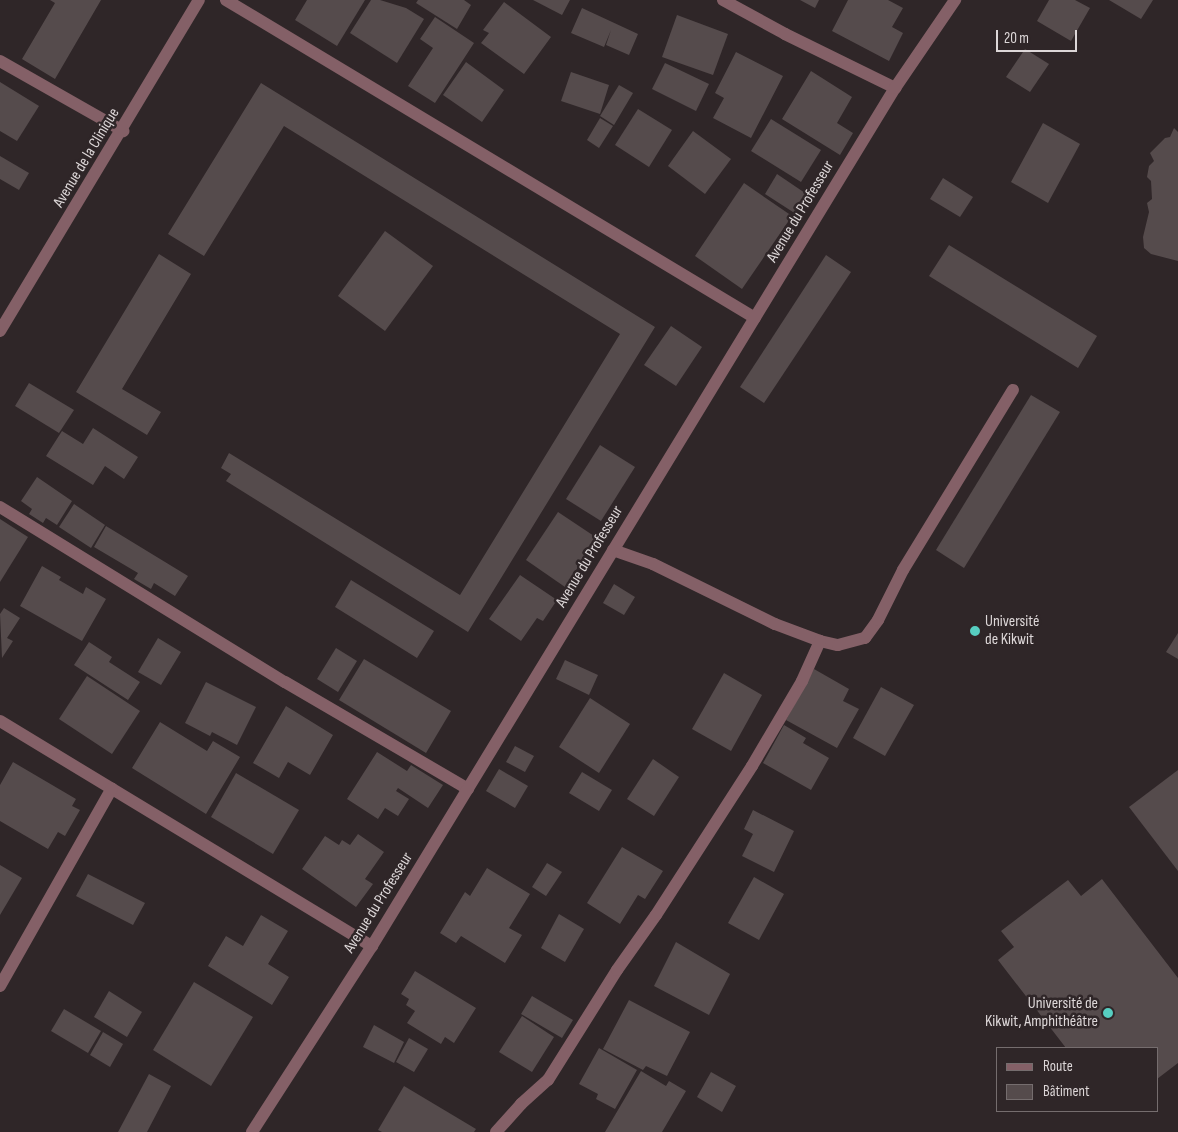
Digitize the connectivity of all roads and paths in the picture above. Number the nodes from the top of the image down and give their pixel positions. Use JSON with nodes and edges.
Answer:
{"nodes":[{"id":1,"x":200,"y":0,"type":"edge"},
{"id":2,"x":226,"y":0,"type":"edge"},
{"id":3,"x":723,"y":0,"type":"edge"},
{"id":4,"x":955,"y":0,"type":"edge"},
{"id":5,"x":0,"y":61,"type":"edge"},
{"id":6,"x":895,"y":88,"type":"junction"},
{"id":7,"x":123,"y":131,"type":"junction"},
{"id":8,"x":755,"y":318,"type":"junction"},
{"id":9,"x":0,"y":331,"type":"edge"},
{"id":10,"x":1013,"y":390,"type":"dead end"},
{"id":11,"x":0,"y":507,"type":"edge"},
{"id":12,"x":613,"y":550,"type":"junction"},
{"id":13,"x":820,"y":641,"type":"junction"},
{"id":14,"x":0,"y":721,"type":"edge"},
{"id":15,"x":112,"y":788,"type":"junction"},
{"id":16,"x":468,"y":789,"type":"junction"},
{"id":17,"x":372,"y":946,"type":"junction"},
{"id":18,"x":0,"y":986,"type":"edge"},
{"id":19,"x":253,"y":1132,"type":"edge"},
{"id":20,"x":496,"y":1132,"type":"edge"}],
"edges":[{"from":1,"to":7,"type":"street","name":"Avenue de la Clinique"},
{"from":2,"to":8,"type":"street"},
{"from":3,"to":6,"type":"street"},
{"from":4,"to":6,"type":"street","name":"Avenue du Professeur"},
{"from":5,"to":7,"type":"street"},
{"from":6,"to":8,"type":"street","name":"Avenue du Professeur"},
{"from":7,"to":9,"type":"street","name":"Avenue de la Clinique"},
{"from":8,"to":12,"type":"street","name":"Avenue du Professeur"},
{"from":10,"to":13,"type":"street"},
{"from":11,"to":16,"type":"street"},
{"from":12,"to":13,"type":"street"},
{"from":12,"to":16,"type":"street","name":"Avenue du Professeur"},
{"from":13,"to":20,"type":"street"},
{"from":14,"to":15,"type":"street"},
{"from":15,"to":17,"type":"street"},
{"from":15,"to":18,"type":"street"},
{"from":16,"to":17,"type":"street","name":"Avenue du Professeur"},
{"from":17,"to":19,"type":"street","name":"Avenue du Professeur"}]}
